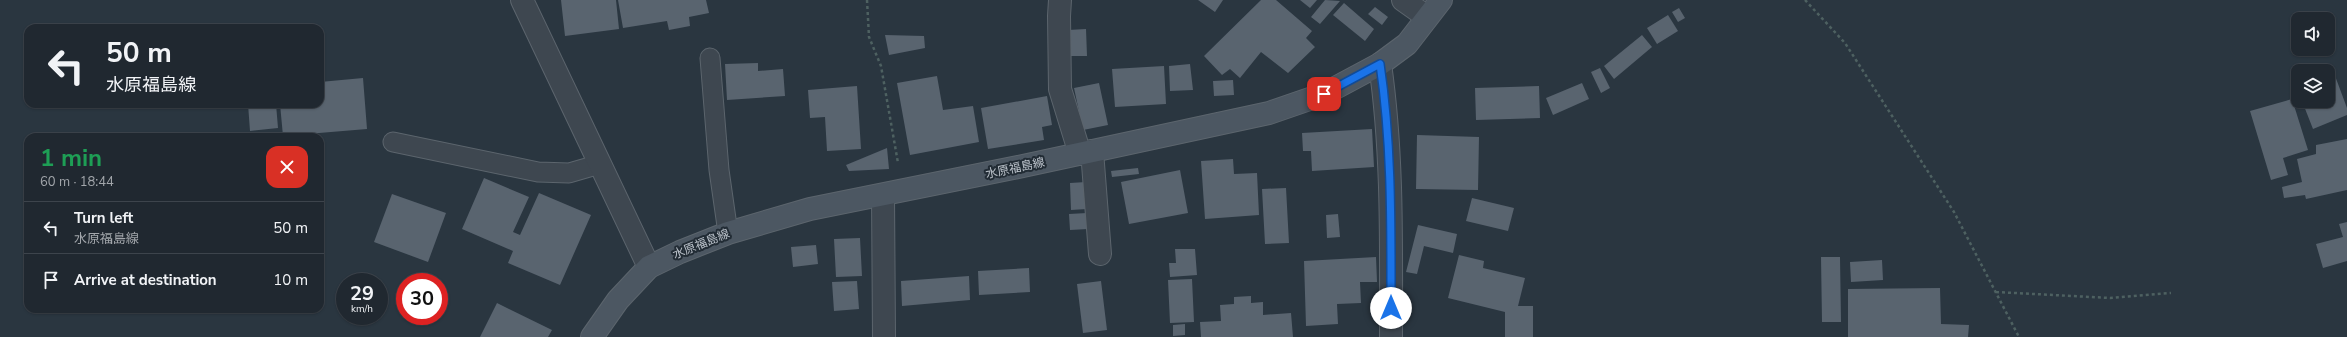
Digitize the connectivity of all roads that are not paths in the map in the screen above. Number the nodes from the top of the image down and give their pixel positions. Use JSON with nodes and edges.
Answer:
{"nodes":[{"id":1,"x":522,"y":0,"type":"edge"},
{"id":2,"x":1060,"y":0,"type":"edge"},
{"id":3,"x":1403,"y":0,"type":"edge"},
{"id":4,"x":1441,"y":0,"type":"edge"},
{"id":5,"x":1428,"y":17,"type":"junction"},
{"id":6,"x":710,"y":58,"type":"dead end"},
{"id":7,"x":1380,"y":64,"type":"junction"},
{"id":8,"x":393,"y":142,"type":"dead end"},
{"id":9,"x":1086,"y":152,"type":"junction"},
{"id":10,"x":600,"y":164,"type":"junction"},
{"id":11,"x":893,"y":193,"type":"junction"},
{"id":12,"x":728,"y":233,"type":"junction"},
{"id":13,"x":1100,"y":254,"type":"dead end"},
{"id":14,"x":649,"y":267,"type":"junction"},
{"id":15,"x":592,"y":337,"type":"edge"},
{"id":16,"x":884,"y":337,"type":"edge"},
{"id":17,"x":1391,"y":337,"type":"edge"}],
"edges":[{"from":1,"to":10,"type":"street"},
{"from":2,"to":9,"type":"street"},
{"from":3,"to":5,"type":"street"},
{"from":4,"to":5,"type":"main road","name":"水原福島線"},
{"from":5,"to":7,"type":"main road","name":"水原福島線"},
{"from":6,"to":12,"type":"lane"},
{"from":7,"to":9,"type":"main road","name":"水原福島線"},
{"from":7,"to":17,"type":"street"},
{"from":8,"to":10,"type":"lane"},
{"from":9,"to":11,"type":"main road","name":"水原福島線"},
{"from":9,"to":13,"type":"street"},
{"from":10,"to":14,"type":"street"},
{"from":11,"to":12,"type":"main road","name":"水原福島線"},
{"from":11,"to":16,"type":"street"},
{"from":12,"to":14,"type":"main road","name":"水原福島線"},
{"from":14,"to":15,"type":"main road","name":"水原福島線"}]}
